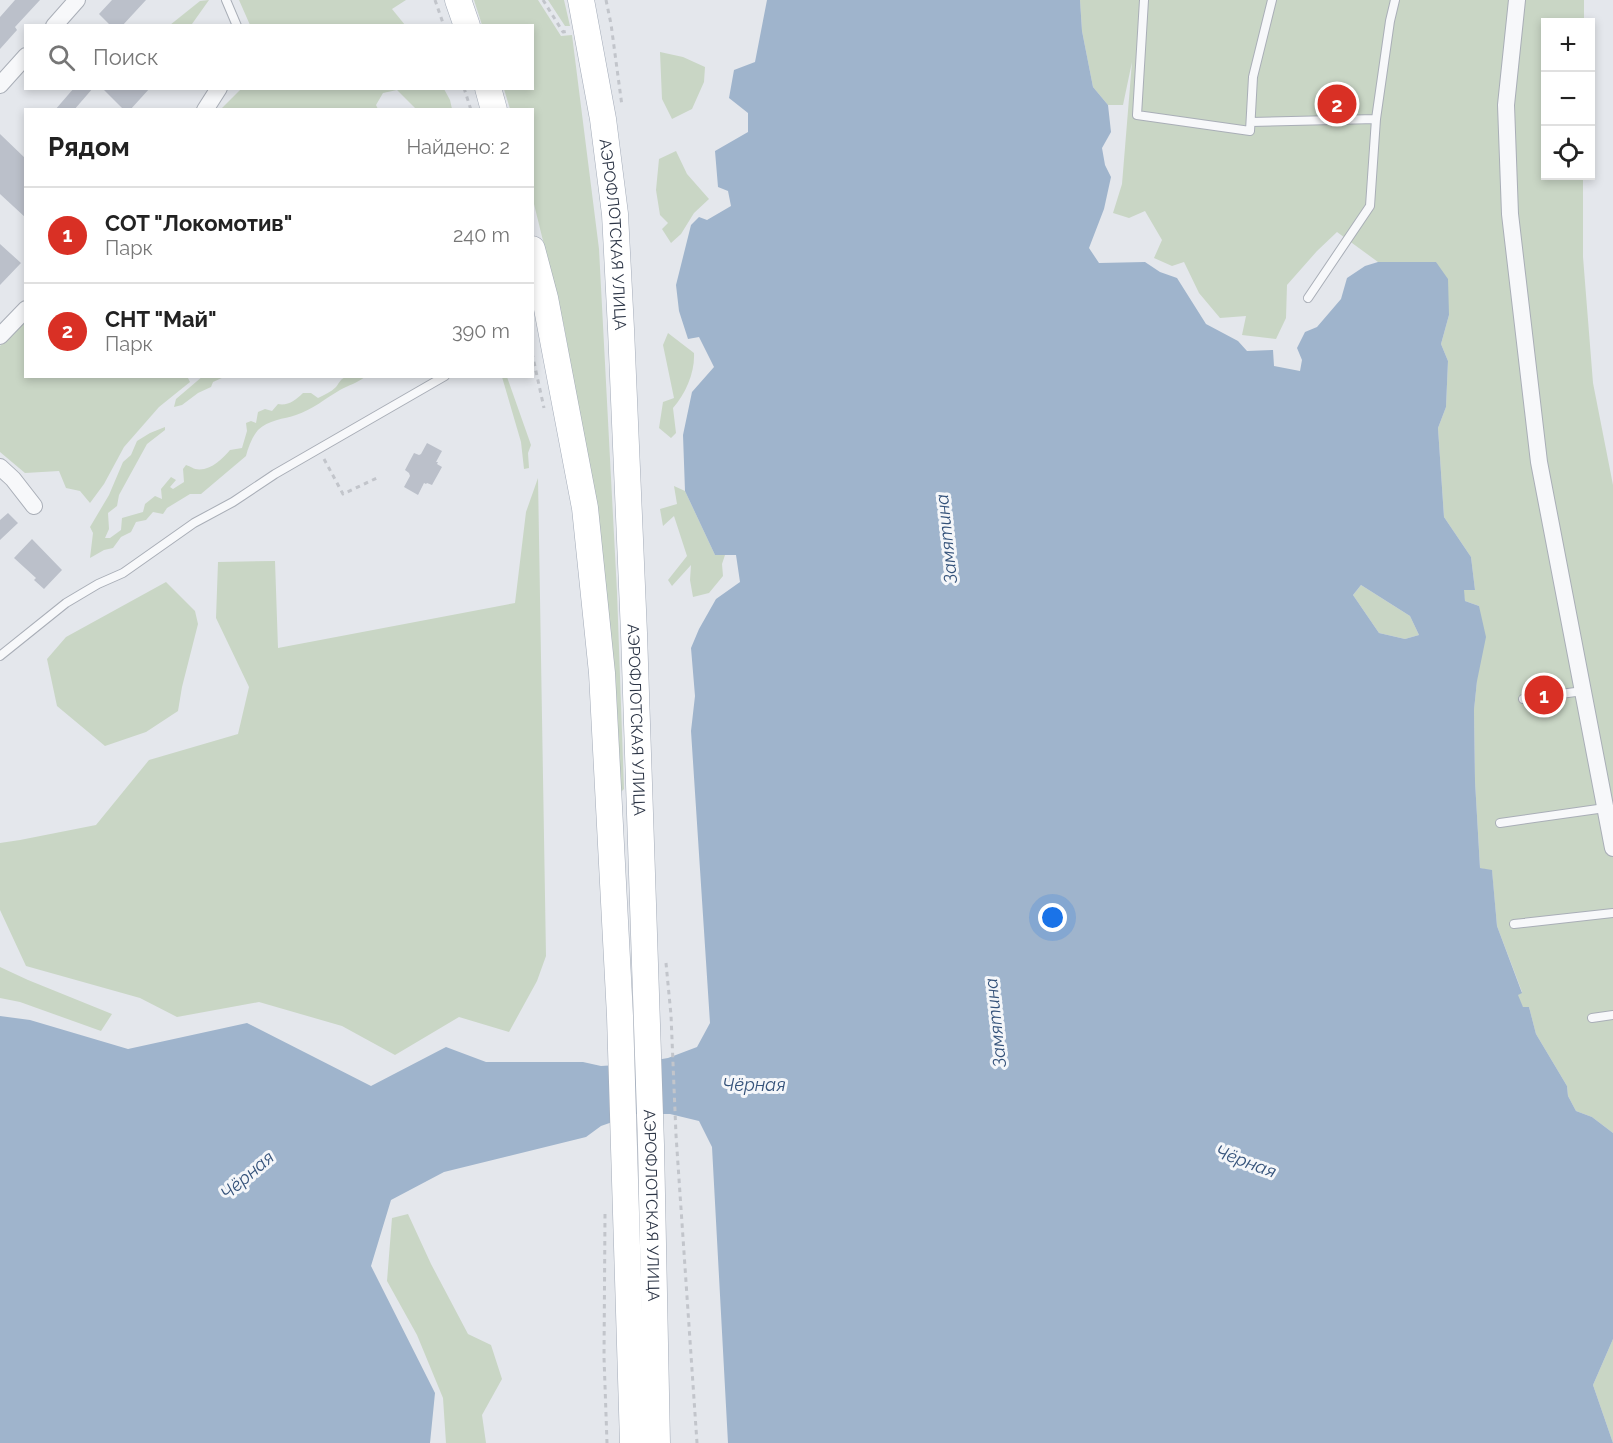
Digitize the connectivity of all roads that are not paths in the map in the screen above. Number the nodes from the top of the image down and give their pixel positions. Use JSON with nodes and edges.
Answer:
{"nodes":[{"id":1,"x":77,"y":0,"type":"edge"},
{"id":2,"x":226,"y":0,"type":"edge"},
{"id":3,"x":458,"y":0,"type":"edge"},
{"id":4,"x":581,"y":0,"type":"edge"},
{"id":5,"x":1144,"y":0,"type":"edge"},
{"id":6,"x":1272,"y":0,"type":"edge"},
{"id":7,"x":1395,"y":0,"type":"edge"},
{"id":8,"x":1517,"y":0,"type":"edge"},
{"id":9,"x":56,"y":24,"type":"edge"},
{"id":10,"x":236,"y":24,"type":"edge"},
{"id":11,"x":465,"y":24,"type":"edge"},
{"id":12,"x":24,"y":58,"type":"edge"},
{"id":13,"x":0,"y":85,"type":"edge"},
{"id":14,"x":218,"y":90,"type":"edge"},
{"id":15,"x":489,"y":90,"type":"edge"},
{"id":16,"x":206,"y":108,"type":"edge"},
{"id":17,"x":493,"y":108,"type":"edge"},
{"id":18,"x":1376,"y":119,"type":"junction"},
{"id":19,"x":1251,"y":122,"type":"junction"},
{"id":20,"x":534,"y":260,"type":"edge"},
{"id":21,"x":1308,"y":298,"type":"dead end"},
{"id":22,"x":24,"y":311,"type":"edge"},
{"id":23,"x":0,"y":336,"type":"edge"},
{"id":24,"x":442,"y":378,"type":"edge"},
{"id":25,"x":0,"y":467,"type":"edge"},
{"id":26,"x":34,"y":506,"type":"dead end"},
{"id":27,"x":0,"y":656,"type":"edge"},
{"id":28,"x":1583,"y":691,"type":"junction"},
{"id":29,"x":1522,"y":699,"type":"dead end"},
{"id":30,"x":1605,"y":808,"type":"junction"},
{"id":31,"x":1500,"y":823,"type":"dead end"},
{"id":32,"x":1613,"y":848,"type":"edge"},
{"id":33,"x":1613,"y":913,"type":"edge"},
{"id":34,"x":1514,"y":924,"type":"dead end"},
{"id":35,"x":1613,"y":1015,"type":"edge"},
{"id":36,"x":1592,"y":1018,"type":"dead end"},
{"id":37,"x":633,"y":1443,"type":"edge"},
{"id":38,"x":657,"y":1443,"type":"edge"}],
"edges":[{"from":1,"to":9,"type":"street"},
{"from":2,"to":10,"type":"lane"},
{"from":3,"to":11,"type":"main road"},
{"from":4,"to":38,"type":"main road","name":"АЭРОФЛОТСКАЯ УЛИЦА"},
{"from":5,"to":19,"type":"lane"},
{"from":6,"to":19,"type":"lane"},
{"from":7,"to":18,"type":"lane"},
{"from":8,"to":28,"type":"street"},
{"from":12,"to":13,"type":"street"},
{"from":14,"to":16,"type":"street"},
{"from":15,"to":17,"type":"main road"},
{"from":18,"to":19,"type":"lane"},
{"from":18,"to":21,"type":"lane"},
{"from":20,"to":37,"type":"main road","name":"АЭРОФЛОТСКАЯ УЛИЦА"},
{"from":22,"to":23,"type":"street"},
{"from":24,"to":27,"type":"lane"},
{"from":25,"to":26,"type":"street"},
{"from":28,"to":29,"type":"lane"},
{"from":28,"to":30,"type":"street"},
{"from":30,"to":31,"type":"lane"},
{"from":30,"to":32,"type":"street"},
{"from":33,"to":34,"type":"lane"},
{"from":35,"to":36,"type":"lane"}]}
